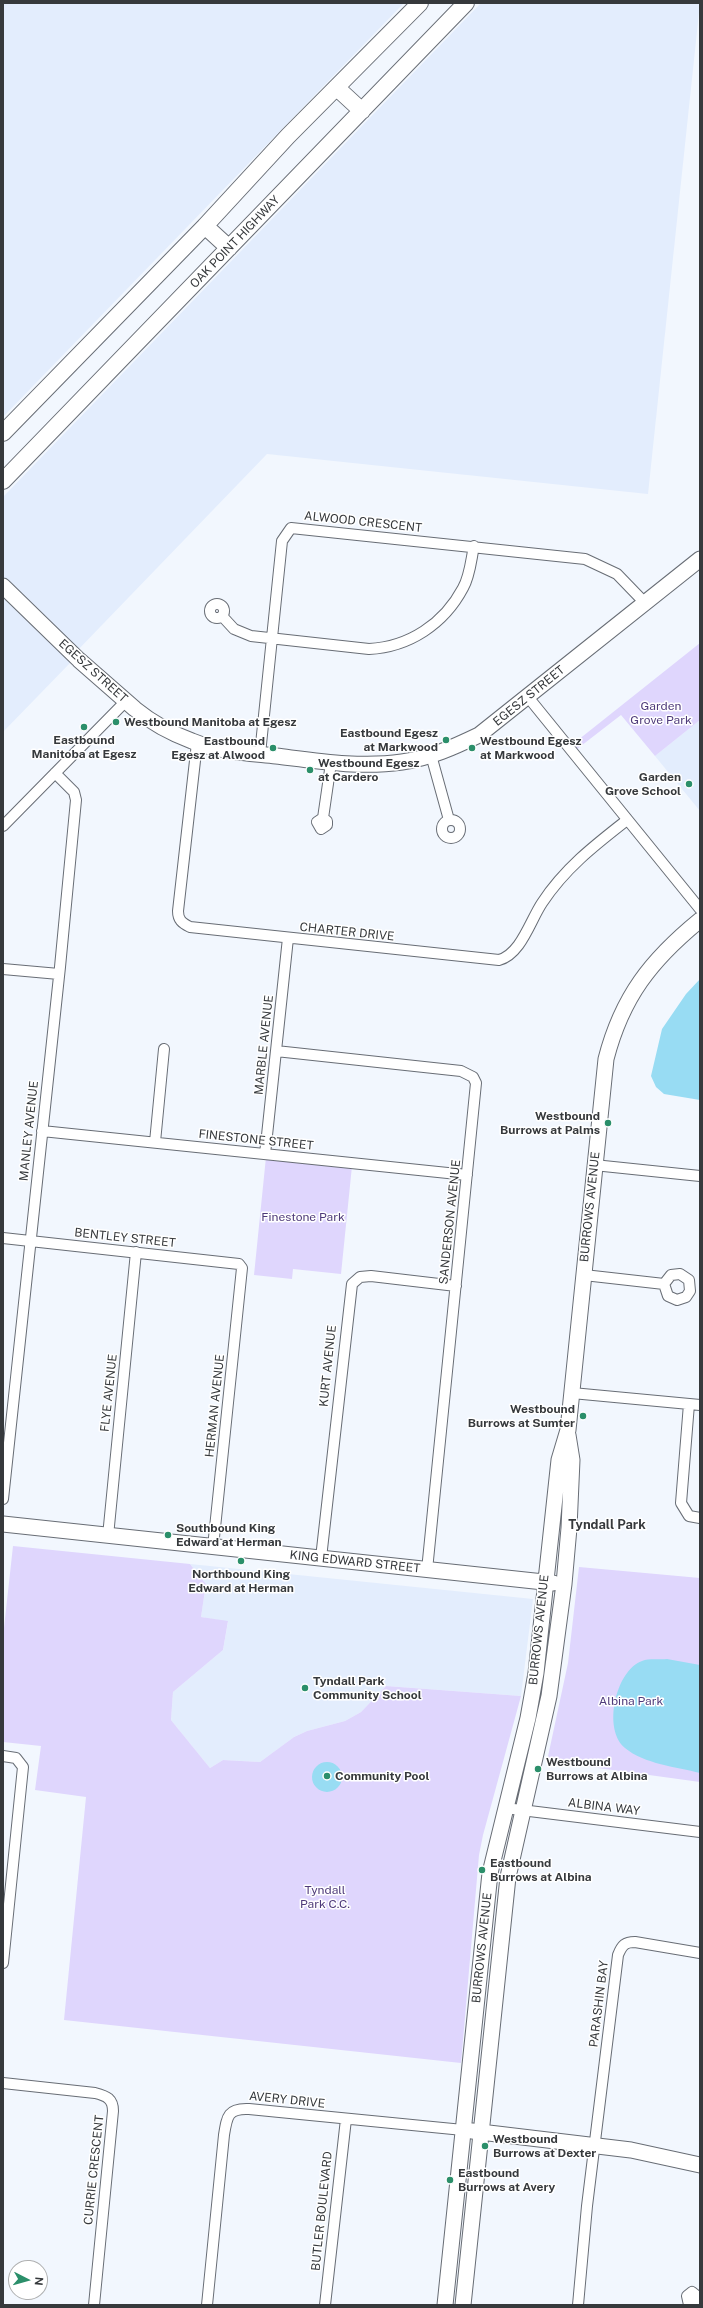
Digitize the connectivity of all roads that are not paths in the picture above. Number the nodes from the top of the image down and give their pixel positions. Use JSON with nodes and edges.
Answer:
{"nodes":[{"id":1,"x":420,"y":3,"type":"edge"},
{"id":2,"x":466,"y":3,"type":"edge"},
{"id":3,"x":337,"y":88,"type":"junction"},
{"id":4,"x":362,"y":111,"type":"junction"},
{"id":5,"x":205,"y":226,"type":"junction"},
{"id":6,"x":229,"y":248,"type":"junction"},
{"id":7,"x":3,"y":433,"type":"edge"},
{"id":8,"x":3,"y":481,"type":"edge"},
{"id":9,"x":474,"y":546,"type":"junction"},
{"id":10,"x":700,"y":559,"type":"edge"},
{"id":11,"x":3,"y":586,"type":"edge"},
{"id":12,"x":645,"y":603,"type":"junction"},
{"id":13,"x":222,"y":616,"type":"dead end"},
{"id":14,"x":271,"y":640,"type":"junction"},
{"id":15,"x":528,"y":697,"type":"junction"},
{"id":16,"x":126,"y":701,"type":"junction"},
{"id":17,"x":197,"y":743,"type":"junction"},
{"id":18,"x":260,"y":754,"type":"junction"},
{"id":19,"x":431,"y":755,"type":"junction"},
{"id":20,"x":331,"y":762,"type":"junction"},
{"id":21,"x":55,"y":773,"type":"junction"},
{"id":22,"x":323,"y":818,"type":"dead end"},
{"id":23,"x":450,"y":820,"type":"dead end"},
{"id":24,"x":627,"y":820,"type":"junction"},
{"id":25,"x":3,"y":826,"type":"edge"},
{"id":26,"x":700,"y":909,"type":"edge"},
{"id":27,"x":700,"y":920,"type":"edge"},
{"id":28,"x":288,"y":938,"type":"junction"},
{"id":29,"x":3,"y":969,"type":"edge"},
{"id":30,"x":59,"y":974,"type":"junction"},
{"id":31,"x":164,"y":1048,"type":"dead end"},
{"id":32,"x":276,"y":1051,"type":"junction"},
{"id":33,"x":42,"y":1130,"type":"junction"},
{"id":34,"x":154,"y":1142,"type":"junction"},
{"id":35,"x":265,"y":1154,"type":"junction"},
{"id":36,"x":594,"y":1165,"type":"junction"},
{"id":37,"x":468,"y":1175,"type":"junction"},
{"id":38,"x":700,"y":1176,"type":"edge"},
{"id":39,"x":3,"y":1238,"type":"edge"},
{"id":40,"x":30,"y":1241,"type":"junction"},
{"id":41,"x":136,"y":1252,"type":"junction"},
{"id":42,"x":242,"y":1268,"type":"joint"},
{"id":43,"x":584,"y":1275,"type":"junction"},
{"id":44,"x":664,"y":1284,"type":"dead end"},
{"id":45,"x":456,"y":1286,"type":"junction"},
{"id":46,"x":572,"y":1393,"type":"junction"},
{"id":47,"x":689,"y":1404,"type":"junction"},
{"id":48,"x":700,"y":1405,"type":"edge"},
{"id":49,"x":568,"y":1430,"type":"junction"},
{"id":50,"x":3,"y":1499,"type":"edge"},
{"id":51,"x":700,"y":1518,"type":"edge"},
{"id":52,"x":3,"y":1524,"type":"edge"},
{"id":53,"x":108,"y":1536,"type":"junction"},
{"id":54,"x":213,"y":1547,"type":"junction"},
{"id":55,"x":321,"y":1558,"type":"junction"},
{"id":56,"x":426,"y":1570,"type":"junction"},
{"id":57,"x":544,"y":1582,"type":"junction"},
{"id":58,"x":564,"y":1584,"type":"junction"},
{"id":59,"x":3,"y":1756,"type":"edge"},
{"id":60,"x":505,"y":1808,"type":"junction"},
{"id":61,"x":523,"y":1811,"type":"junction"},
{"id":62,"x":700,"y":1832,"type":"edge"},
{"id":63,"x":700,"y":1953,"type":"edge"},
{"id":64,"x":3,"y":1963,"type":"edge"},
{"id":65,"x":3,"y":2083,"type":"edge"},
{"id":66,"x":346,"y":2119,"type":"junction"},
{"id":67,"x":463,"y":2130,"type":"junction"},
{"id":68,"x":481,"y":2133,"type":"junction"},
{"id":69,"x":594,"y":2146,"type":"junction"},
{"id":70,"x":700,"y":2165,"type":"edge"},
{"id":71,"x":94,"y":2305,"type":"edge"},
{"id":72,"x":207,"y":2305,"type":"edge"},
{"id":73,"x":325,"y":2305,"type":"edge"},
{"id":74,"x":445,"y":2305,"type":"edge"},
{"id":75,"x":463,"y":2305,"type":"edge"},
{"id":76,"x":578,"y":2305,"type":"edge"},
{"id":77,"x":689,"y":2305,"type":"edge"},
{"id":78,"x":695,"y":2305,"type":"edge"}],
"edges":[{"from":1,"to":3,"type":"main road"},
{"from":2,"to":4,"type":"main road","name":"OAK POINT HIGHWAY"},
{"from":3,"to":4,"type":"main road"},
{"from":3,"to":5,"type":"main road"},
{"from":4,"to":6,"type":"main road","name":"OAK POINT HIGHWAY"},
{"from":5,"to":6,"type":"main road"},
{"from":5,"to":7,"type":"main road"},
{"from":6,"to":8,"type":"main road","name":"OAK POINT HIGHWAY"},
{"from":9,"to":12,"type":"street","name":"ALWOOD CRESCENT"},
{"from":9,"to":14,"type":"street"},
{"from":9,"to":14,"type":"street","name":"ALWOOD CRESCENT"},
{"from":10,"to":12,"type":"street","name":"EGESZ STREET"},
{"from":11,"to":16,"type":"street","name":"EGESZ STREET"},
{"from":12,"to":15,"type":"street","name":"EGESZ STREET"},
{"from":13,"to":14,"type":"street"},
{"from":14,"to":18,"type":"street","name":"ALWOOD CRESCENT"},
{"from":15,"to":19,"type":"street","name":"EGESZ STREET"},
{"from":15,"to":24,"type":"street"},
{"from":16,"to":17,"type":"street","name":"EGESZ STREET"},
{"from":16,"to":21,"type":"street"},
{"from":17,"to":18,"type":"street","name":"EGESZ STREET"},
{"from":17,"to":28,"type":"street","name":"CHARTER DRIVE"},
{"from":18,"to":20,"type":"street","name":"EGESZ STREET"},
{"from":19,"to":20,"type":"street","name":"EGESZ STREET"},
{"from":19,"to":23,"type":"street"},
{"from":20,"to":22,"type":"street"},
{"from":21,"to":25,"type":"street"},
{"from":21,"to":30,"type":"street","name":"MANLEY AVENUE"},
{"from":24,"to":26,"type":"street"},
{"from":24,"to":28,"type":"street","name":"CHARTER DRIVE"},
{"from":27,"to":36,"type":"street","name":"BURROWS AVENUE"},
{"from":28,"to":32,"type":"street","name":"MARBLE AVENUE"},
{"from":29,"to":30,"type":"street"},
{"from":30,"to":33,"type":"street","name":"MANLEY AVENUE"},
{"from":31,"to":34,"type":"street"},
{"from":32,"to":35,"type":"street","name":"MARBLE AVENUE"},
{"from":32,"to":37,"type":"street","name":"SANDERSON AVENUE"},
{"from":33,"to":34,"type":"street","name":"FINESTONE STREET"},
{"from":33,"to":40,"type":"street","name":"MANLEY AVENUE"},
{"from":34,"to":35,"type":"street","name":"FINESTONE STREET"},
{"from":35,"to":37,"type":"street","name":"FINESTONE STREET"},
{"from":36,"to":38,"type":"street"},
{"from":36,"to":43,"type":"street","name":"BURROWS AVENUE"},
{"from":37,"to":45,"type":"street","name":"SANDERSON AVENUE"},
{"from":39,"to":40,"type":"street","name":"BENTLEY STREET"},
{"from":40,"to":41,"type":"street","name":"BENTLEY STREET"},
{"from":40,"to":50,"type":"street","name":"MANLEY AVENUE"},
{"from":41,"to":42,"type":"street","name":"BENTLEY STREET"},
{"from":41,"to":53,"type":"street","name":"FLYE AVENUE"},
{"from":42,"to":54,"type":"street","name":"HERMAN AVENUE"},
{"from":43,"to":44,"type":"street"},
{"from":43,"to":46,"type":"street","name":"BURROWS AVENUE"},
{"from":45,"to":55,"type":"street","name":"KURT AVENUE"},
{"from":45,"to":56,"type":"street","name":"SANDERSON AVENUE"},
{"from":46,"to":47,"type":"street"},
{"from":46,"to":49,"type":"street","name":"BURROWS AVENUE"},
{"from":47,"to":48,"type":"street"},
{"from":47,"to":51,"type":"street"},
{"from":49,"to":57,"type":"street","name":"BURROWS AVENUE"},
{"from":49,"to":58,"type":"street","name":"BURROWS AVENUE"},
{"from":52,"to":53,"type":"street","name":"KING EDWARD STREET"},
{"from":53,"to":54,"type":"street","name":"KING EDWARD STREET"},
{"from":54,"to":55,"type":"street","name":"KING EDWARD STREET"},
{"from":55,"to":56,"type":"street","name":"KING EDWARD STREET"},
{"from":56,"to":57,"type":"street","name":"KING EDWARD STREET"},
{"from":57,"to":58,"type":"street","name":"KING EDWARD STREET"},
{"from":57,"to":60,"type":"street","name":"BURROWS AVENUE"},
{"from":58,"to":61,"type":"street","name":"BURROWS AVENUE"},
{"from":59,"to":64,"type":"street"},
{"from":60,"to":61,"type":"street","name":"ALBINA WAY"},
{"from":60,"to":67,"type":"street","name":"BURROWS AVENUE"},
{"from":61,"to":62,"type":"street","name":"ALBINA WAY"},
{"from":61,"to":68,"type":"street","name":"BURROWS AVENUE"},
{"from":63,"to":69,"type":"street","name":"PARASHIN BAY"},
{"from":65,"to":71,"type":"street","name":"CURRIE CRESCENT"},
{"from":66,"to":67,"type":"street","name":"AVERY DRIVE"},
{"from":66,"to":72,"type":"street","name":"AVERY DRIVE"},
{"from":66,"to":73,"type":"street","name":"BUTLER BOULEVARD"},
{"from":67,"to":68,"type":"street"},
{"from":67,"to":74,"type":"street","name":"BURROWS AVENUE"},
{"from":68,"to":69,"type":"street"},
{"from":68,"to":75,"type":"street","name":"BURROWS AVENUE"},
{"from":69,"to":70,"type":"street"},
{"from":69,"to":76,"type":"street","name":"PARASHIN BAY"},
{"from":77,"to":78,"type":"street"}]}
